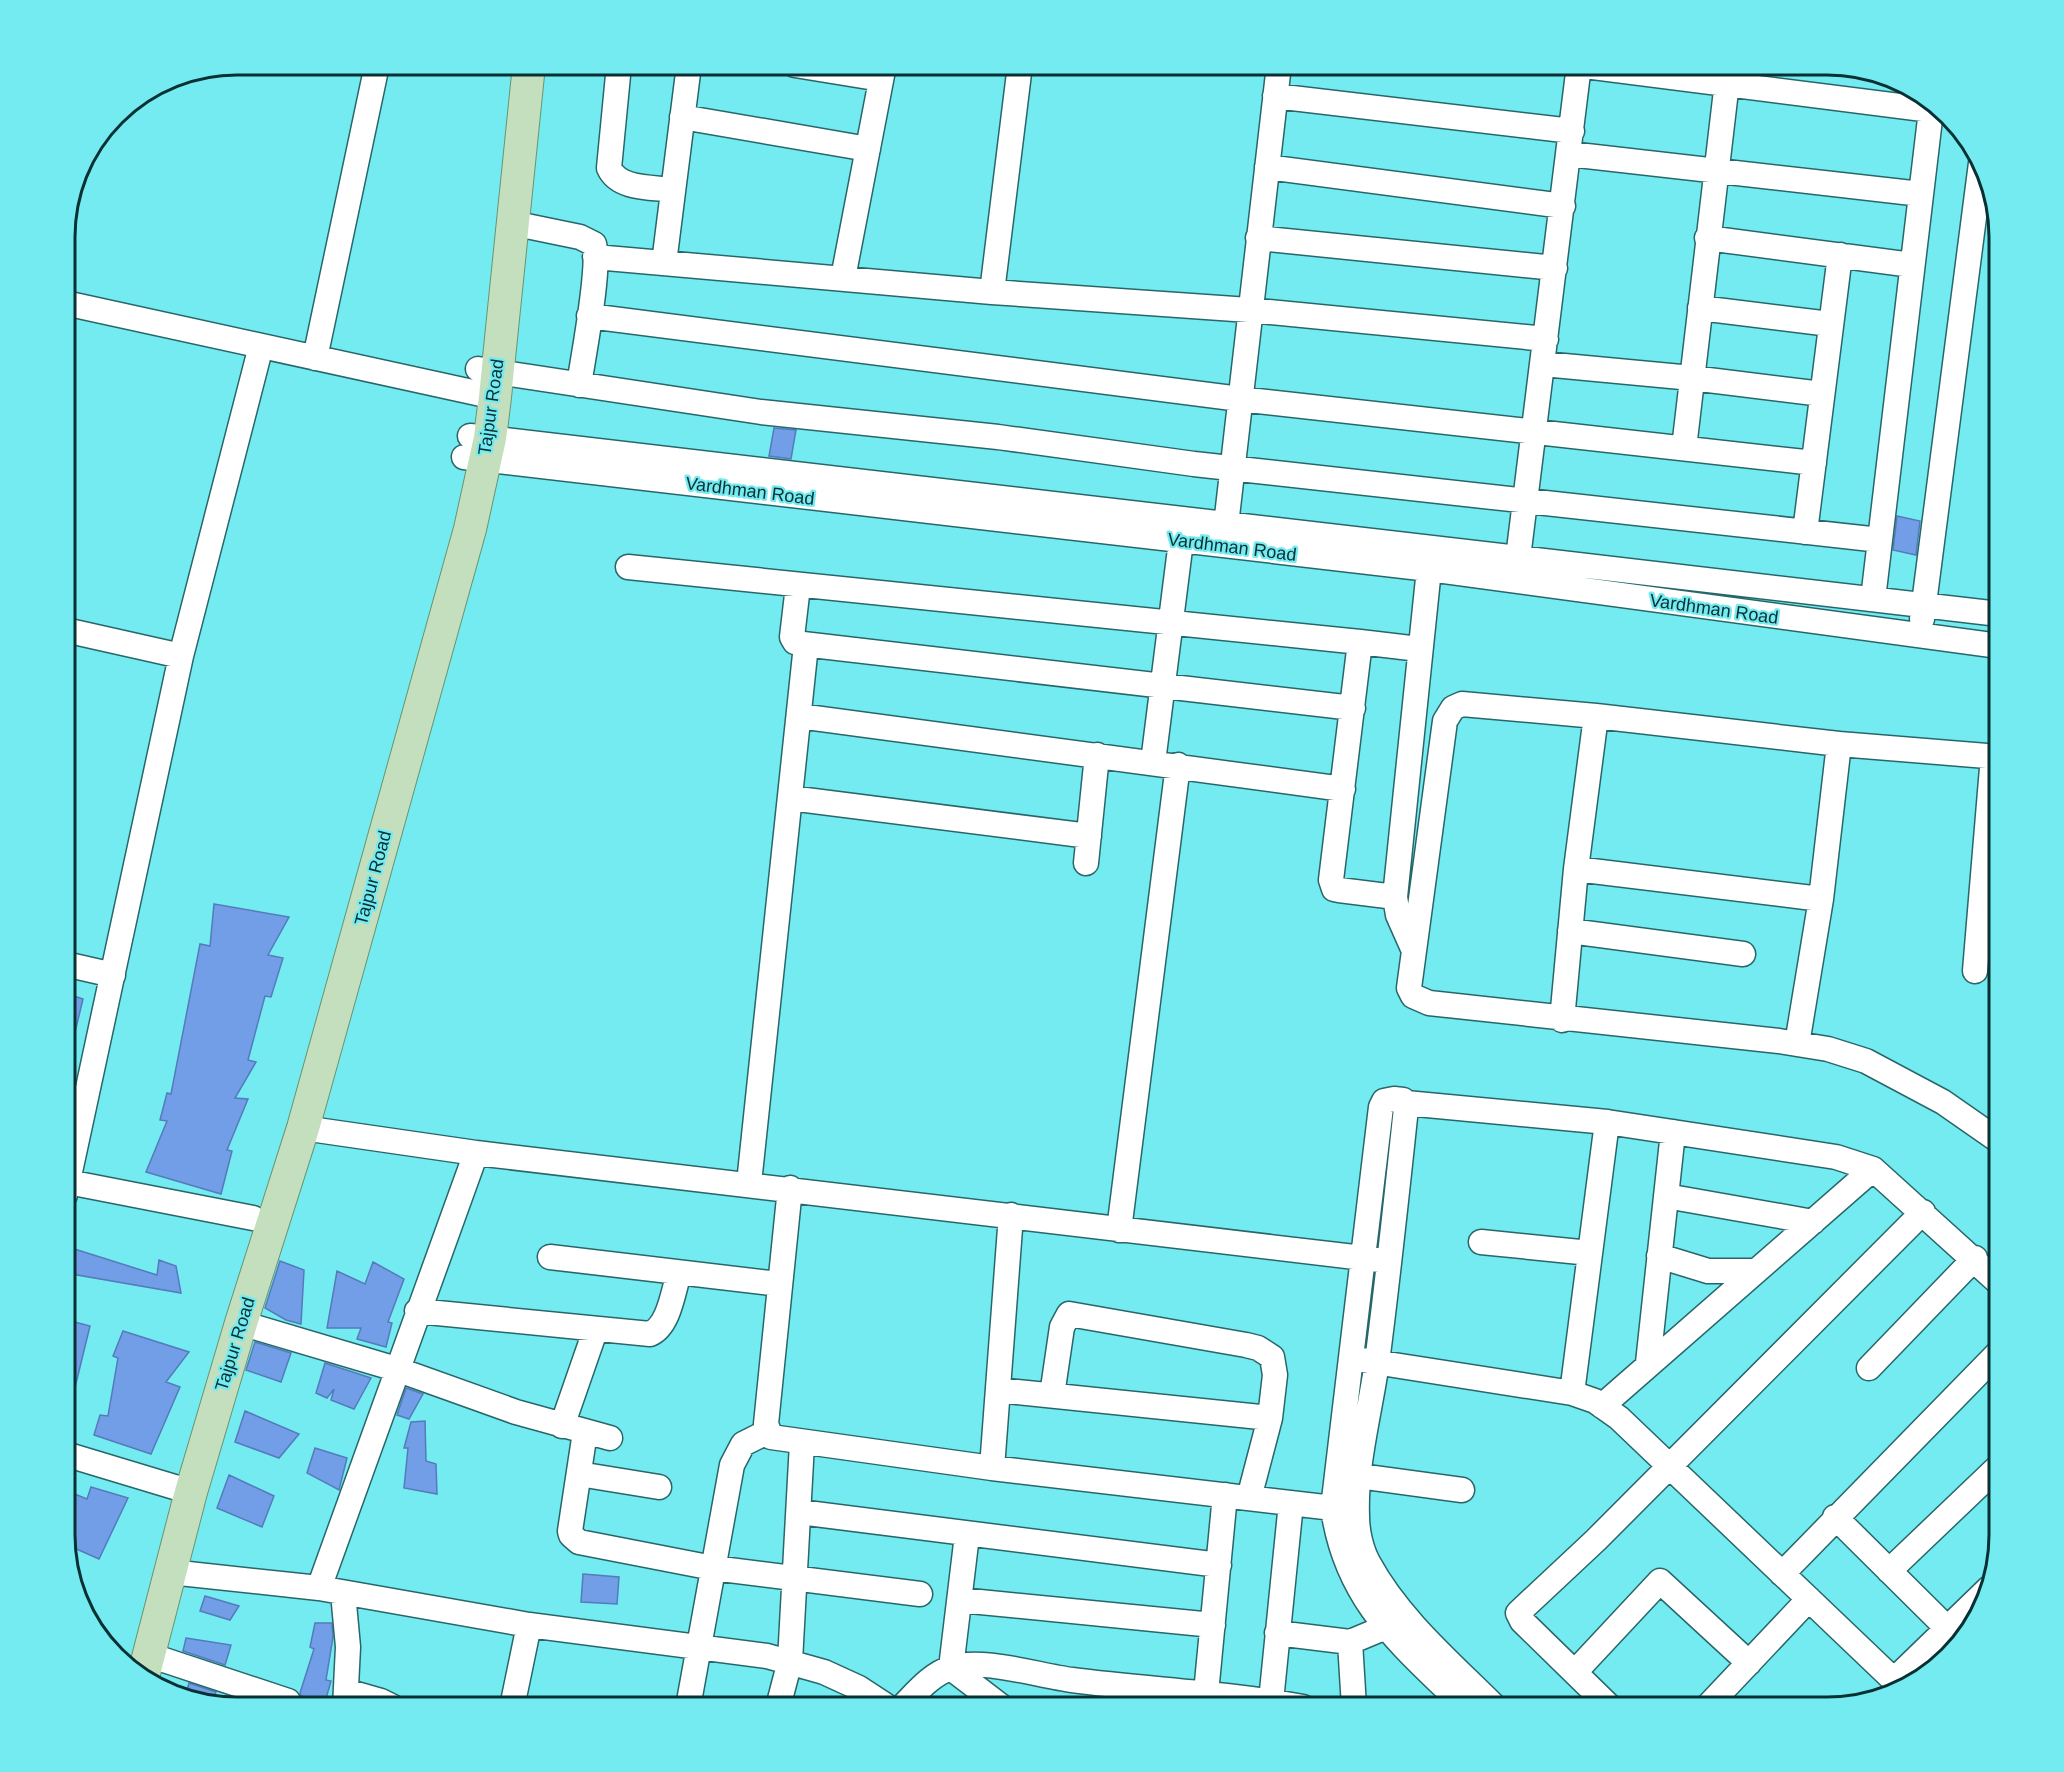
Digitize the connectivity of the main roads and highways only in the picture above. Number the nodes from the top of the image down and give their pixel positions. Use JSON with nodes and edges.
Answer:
{"nodes":[{"id":1,"x":508,"y":75,"type":"edge"},
{"id":2,"x":528,"y":75,"type":"edge"},
{"id":3,"x":487,"y":383,"type":"junction"},
{"id":4,"x":477,"y":448,"type":"junction"},
{"id":5,"x":182,"y":1489,"type":"junction"},
{"id":6,"x":139,"y":1664,"type":"edge"},
{"id":7,"x":140,"y":1664,"type":"edge"}],
"edges":[{"from":1,"to":3,"type":"main road","name":"Tajpur Road"},
{"from":2,"to":3,"type":"main road","name":"Tajpur Road"},
{"from":3,"to":4,"type":"main road","name":"Tajpur Road"},
{"from":4,"to":5,"type":"main road","name":"Tajpur Road"},
{"from":4,"to":5,"type":"main road","name":"Tajpur Road"},
{"from":5,"to":6,"type":"main road","name":"Tajpur Road"},
{"from":5,"to":7,"type":"main road","name":"Tajpur Road"}]}
